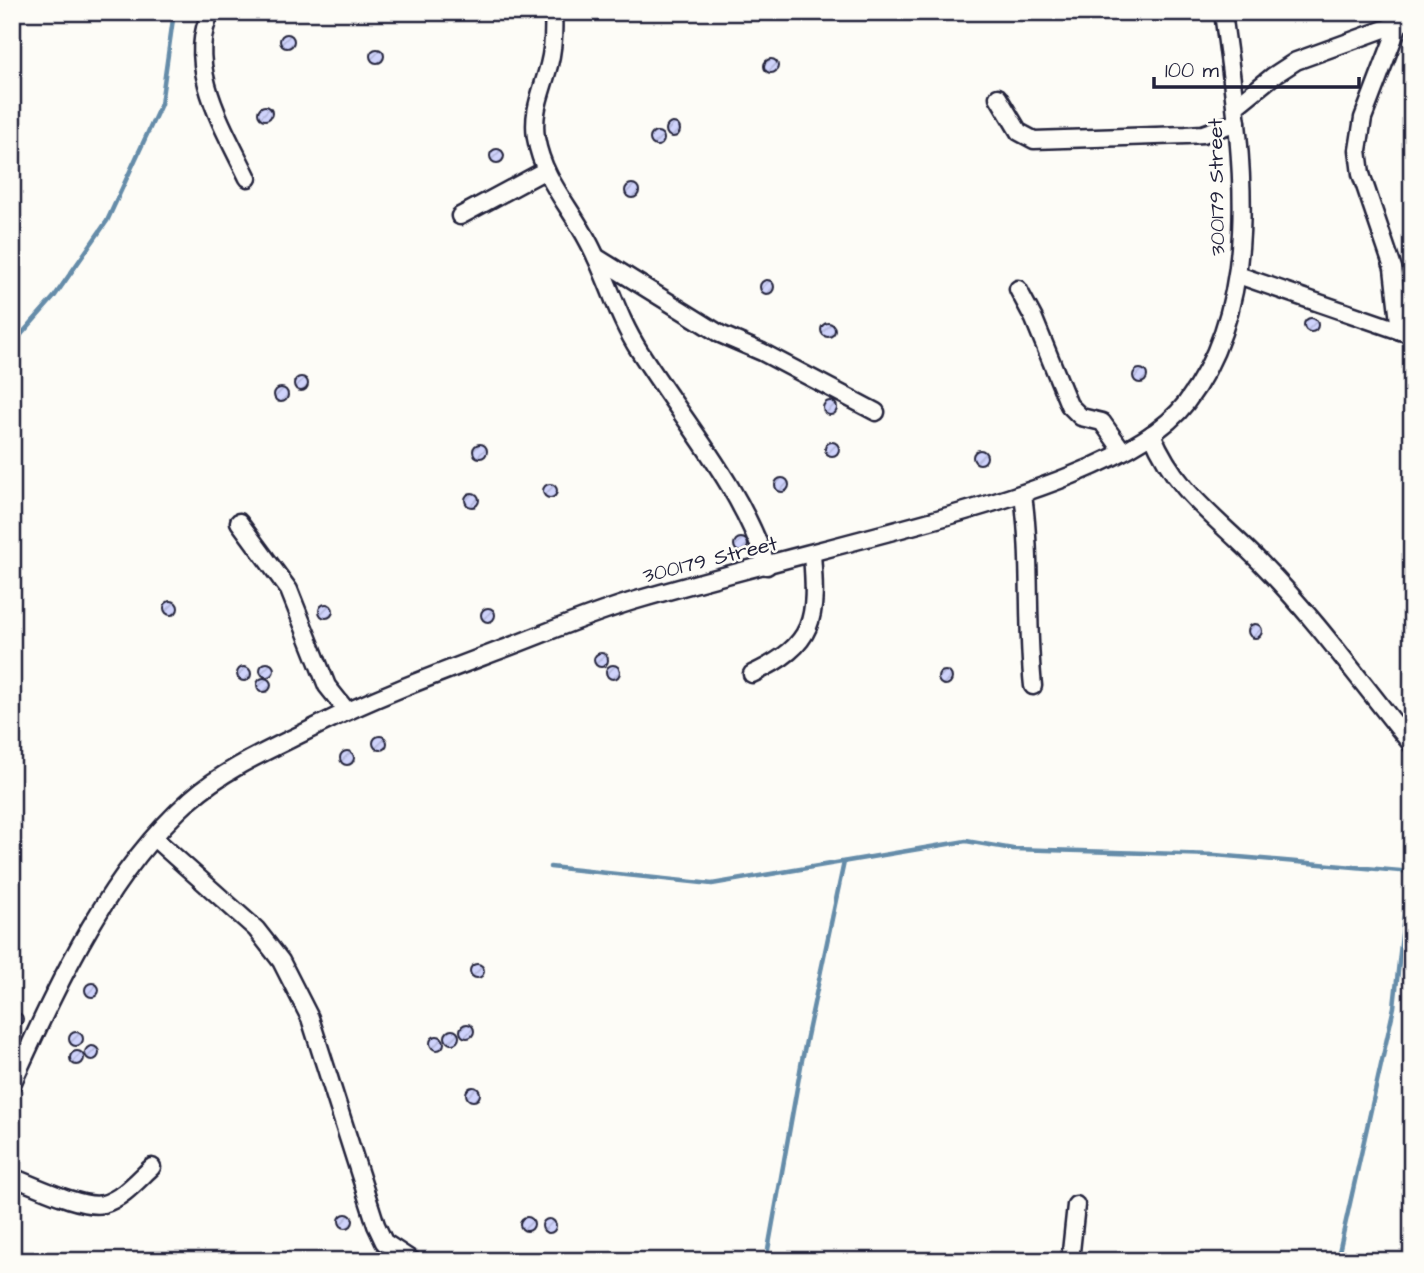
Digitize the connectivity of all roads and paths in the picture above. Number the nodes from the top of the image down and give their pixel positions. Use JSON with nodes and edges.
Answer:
{"nodes":[{"id":1,"x":211,"y":12,"type":"edge"},
{"id":2,"x":553,"y":12,"type":"edge"},
{"id":3,"x":1223,"y":12,"type":"edge"},
{"id":4,"x":1406,"y":22,"type":"edge"},
{"id":5,"x":998,"y":97,"type":"dead end"},
{"id":6,"x":1237,"y":114,"type":"junction"},
{"id":7,"x":544,"y":172,"type":"junction"},
{"id":8,"x":248,"y":178,"type":"dead end"},
{"id":9,"x":460,"y":216,"type":"dead end"},
{"id":10,"x":596,"y":257,"type":"junction"},
{"id":11,"x":1238,"y":275,"type":"junction"},
{"id":12,"x":1018,"y":289,"type":"dead end"},
{"id":13,"x":1406,"y":333,"type":"edge"},
{"id":14,"x":876,"y":412,"type":"dead end"},
{"id":15,"x":1152,"y":434,"type":"junction"},
{"id":16,"x":1122,"y":450,"type":"junction"},
{"id":17,"x":1023,"y":495,"type":"junction"},
{"id":18,"x":239,"y":522,"type":"dead end"},
{"id":19,"x":812,"y":554,"type":"junction"},
{"id":20,"x":767,"y":566,"type":"junction"},
{"id":21,"x":752,"y":674,"type":"dead end"},
{"id":22,"x":1033,"y":686,"type":"dead end"},
{"id":23,"x":347,"y":712,"type":"junction"},
{"id":24,"x":1412,"y":745,"type":"edge"},
{"id":25,"x":154,"y":838,"type":"junction"},
{"id":26,"x":12,"y":1084,"type":"edge"},
{"id":27,"x":152,"y":1167,"type":"dead end"},
{"id":28,"x":12,"y":1177,"type":"edge"},
{"id":29,"x":1076,"y":1205,"type":"dead end"},
{"id":30,"x":413,"y":1261,"type":"edge"},
{"id":31,"x":1070,"y":1261,"type":"edge"}],
"edges":[{"from":1,"to":8,"type":"street"},
{"from":2,"to":7,"type":"street"},
{"from":3,"to":6,"type":"street","name":"300179 Street"},
{"from":4,"to":6,"type":"street"},
{"from":4,"to":13,"type":"street"},
{"from":5,"to":6,"type":"street"},
{"from":6,"to":11,"type":"street","name":"300179 Street"},
{"from":7,"to":9,"type":"street"},
{"from":7,"to":10,"type":"street"},
{"from":10,"to":14,"type":"street"},
{"from":10,"to":20,"type":"street"},
{"from":11,"to":13,"type":"street"},
{"from":11,"to":15,"type":"street","name":"300179 Street"},
{"from":12,"to":16,"type":"street"},
{"from":15,"to":16,"type":"street","name":"300179 Street"},
{"from":15,"to":24,"type":"street"},
{"from":16,"to":17,"type":"street","name":"300179 Street"},
{"from":17,"to":19,"type":"street","name":"300179 Street"},
{"from":17,"to":22,"type":"street"},
{"from":18,"to":23,"type":"street"},
{"from":19,"to":20,"type":"street","name":"300179 Street"},
{"from":19,"to":21,"type":"street"},
{"from":20,"to":23,"type":"street","name":"300179 Street"},
{"from":23,"to":25,"type":"street","name":"300179 Street"},
{"from":25,"to":26,"type":"street","name":"300179 Street"},
{"from":25,"to":30,"type":"street"},
{"from":27,"to":28,"type":"street"},
{"from":29,"to":31,"type":"street"}]}
